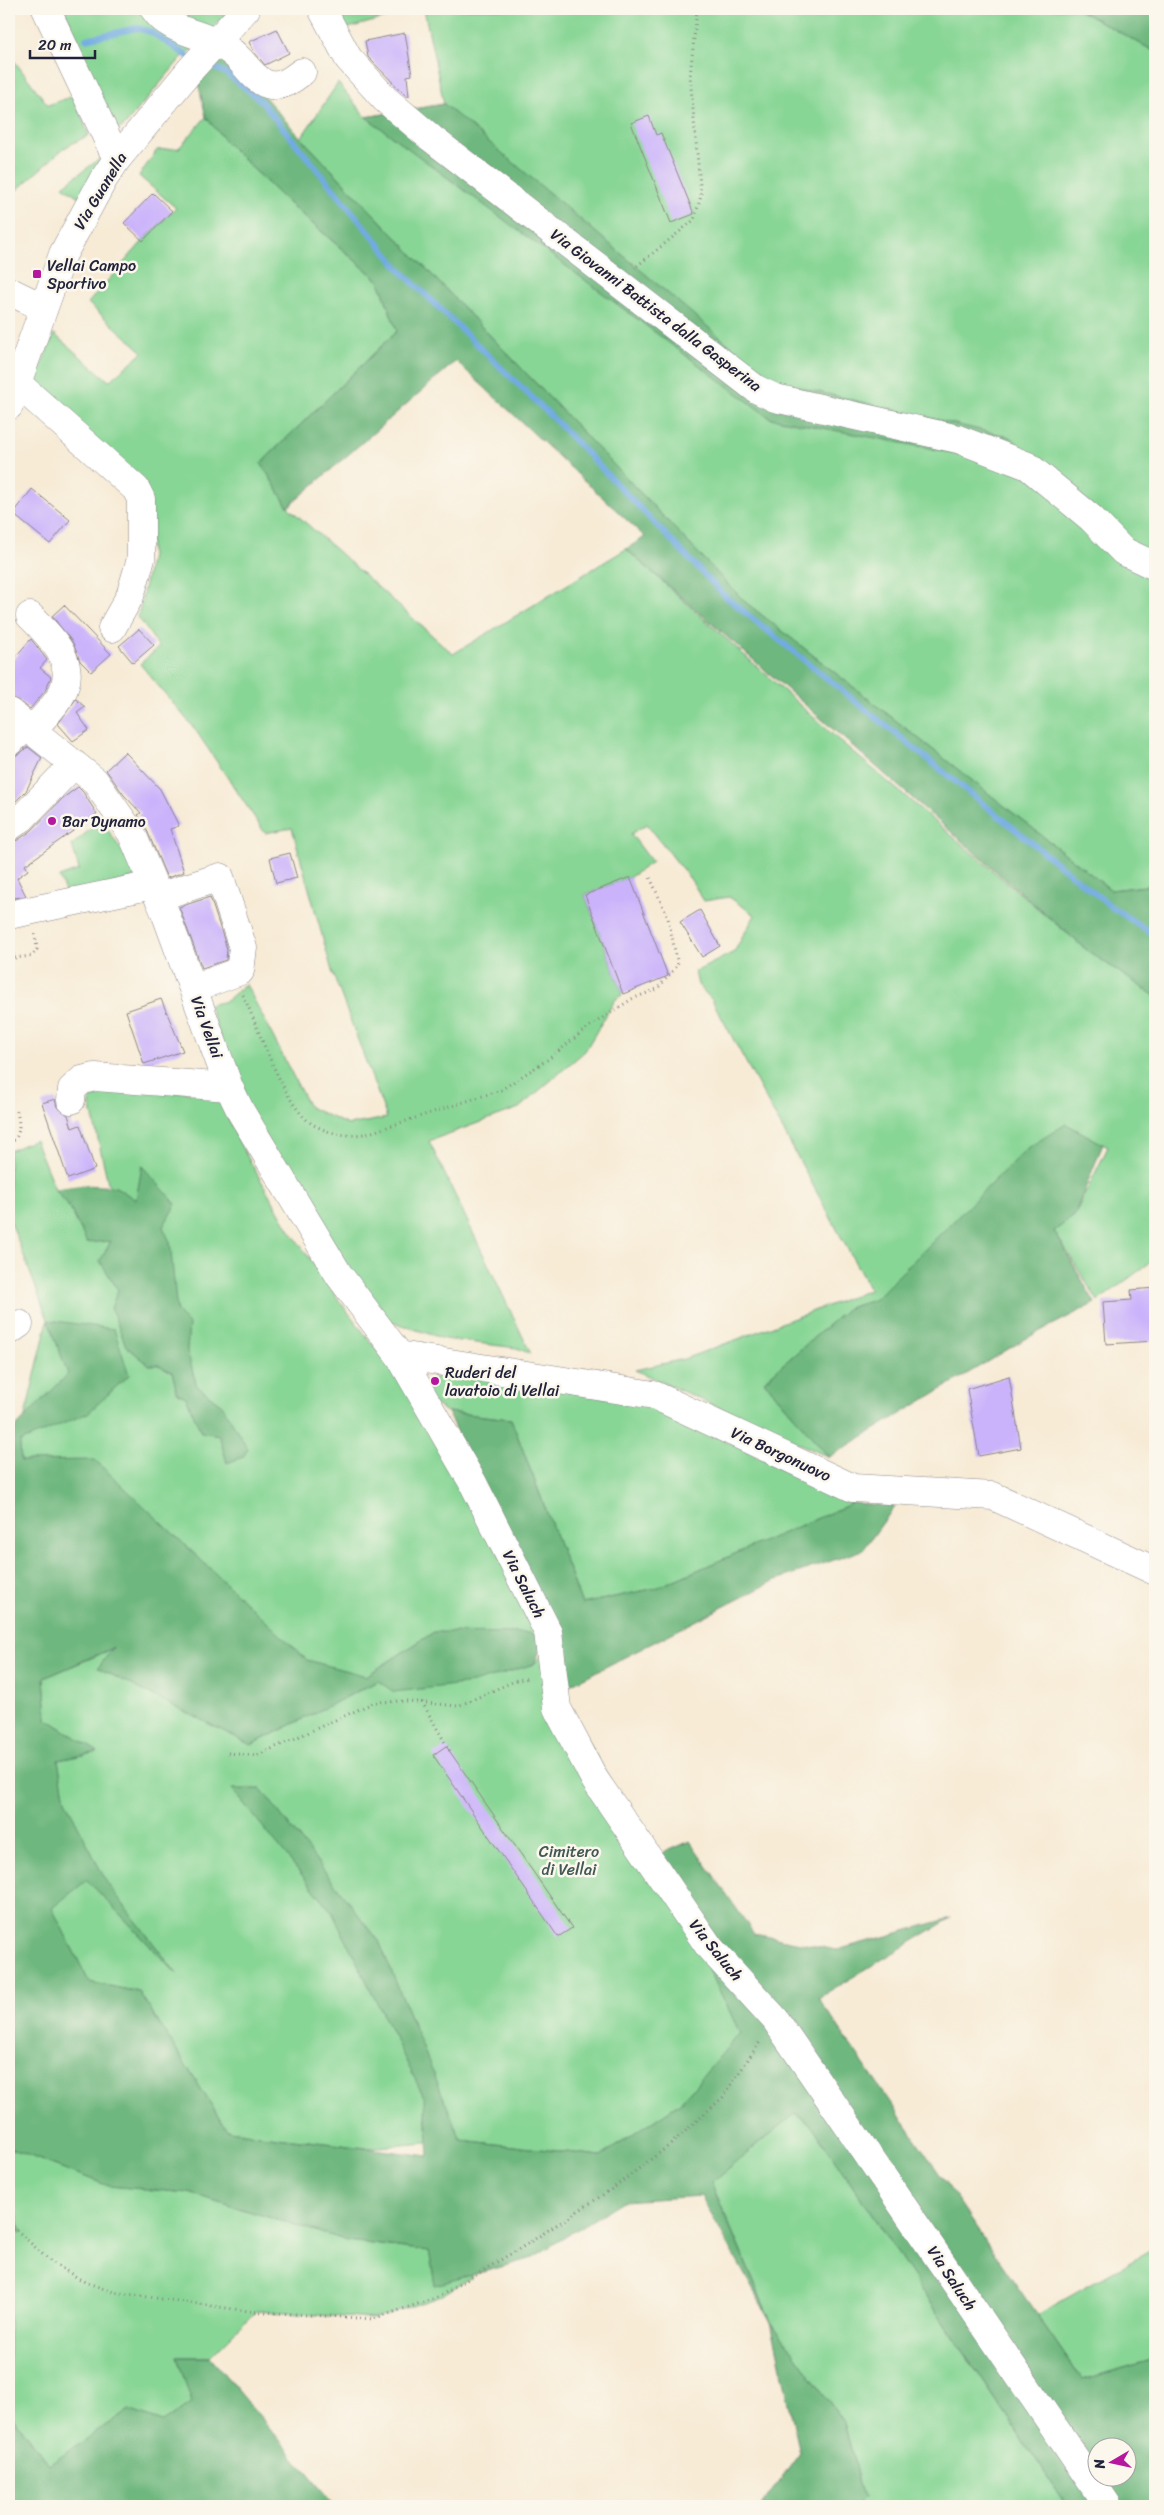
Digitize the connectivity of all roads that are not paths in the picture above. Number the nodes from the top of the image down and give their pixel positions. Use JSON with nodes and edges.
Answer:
{"nodes":[{"id":1,"x":46,"y":9,"type":"edge"},
{"id":2,"x":154,"y":9,"type":"edge"},
{"id":3,"x":245,"y":9,"type":"edge"},
{"id":4,"x":322,"y":9,"type":"edge"},
{"id":5,"x":204,"y":54,"type":"junction"},
{"id":6,"x":302,"y":72,"type":"dead end"},
{"id":7,"x":117,"y":159,"type":"junction"},
{"id":8,"x":9,"y":291,"type":"edge"},
{"id":9,"x":44,"y":308,"type":"junction"},
{"id":10,"x":13,"y":395,"type":"edge"},
{"id":11,"x":1155,"y":566,"type":"edge"},
{"id":12,"x":30,"y":616,"type":"dead end"},
{"id":13,"x":112,"y":628,"type":"dead end"},
{"id":14,"x":19,"y":728,"type":"edge"},
{"id":15,"x":74,"y":764,"type":"junction"},
{"id":16,"x":9,"y":827,"type":"edge"},
{"id":17,"x":155,"y":891,"type":"junction"},
{"id":18,"x":9,"y":915,"type":"edge"},
{"id":19,"x":194,"y":988,"type":"junction"},
{"id":20,"x":229,"y":1087,"type":"junction"},
{"id":21,"x":72,"y":1100,"type":"dead end"},
{"id":22,"x":399,"y":1355,"type":"junction"},
{"id":23,"x":1155,"y":1571,"type":"edge"},
{"id":24,"x":1108,"y":2506,"type":"edge"}],
"edges":[{"from":1,"to":7,"type":"street"},
{"from":2,"to":5,"type":"street"},
{"from":3,"to":5,"type":"street","name":"Via Guanella"},
{"from":4,"to":11,"type":"street","name":"Via Giovanni Battista dalla Gasperina"},
{"from":5,"to":6,"type":"street"},
{"from":5,"to":7,"type":"street","name":"Via Guanella"},
{"from":7,"to":9,"type":"street","name":"Via Guanella"},
{"from":8,"to":9,"type":"street"},
{"from":9,"to":10,"type":"street","name":"Via Guanella"},
{"from":10,"to":13,"type":"street"},
{"from":12,"to":14,"type":"street"},
{"from":14,"to":15,"type":"street","name":"Via Vellai"},
{"from":15,"to":16,"type":"street"},
{"from":15,"to":17,"type":"street","name":"Via Vellai"},
{"from":17,"to":18,"type":"street"},
{"from":17,"to":19,"type":"street","name":"Via Vellai"},
{"from":17,"to":19,"type":"street"},
{"from":19,"to":20,"type":"street","name":"Via Vellai"},
{"from":20,"to":21,"type":"street"},
{"from":20,"to":22,"type":"street","name":"Via Vellai"},
{"from":22,"to":23,"type":"street","name":"Via Borgonuovo"},
{"from":22,"to":24,"type":"street","name":"Via Saluch"}]}
